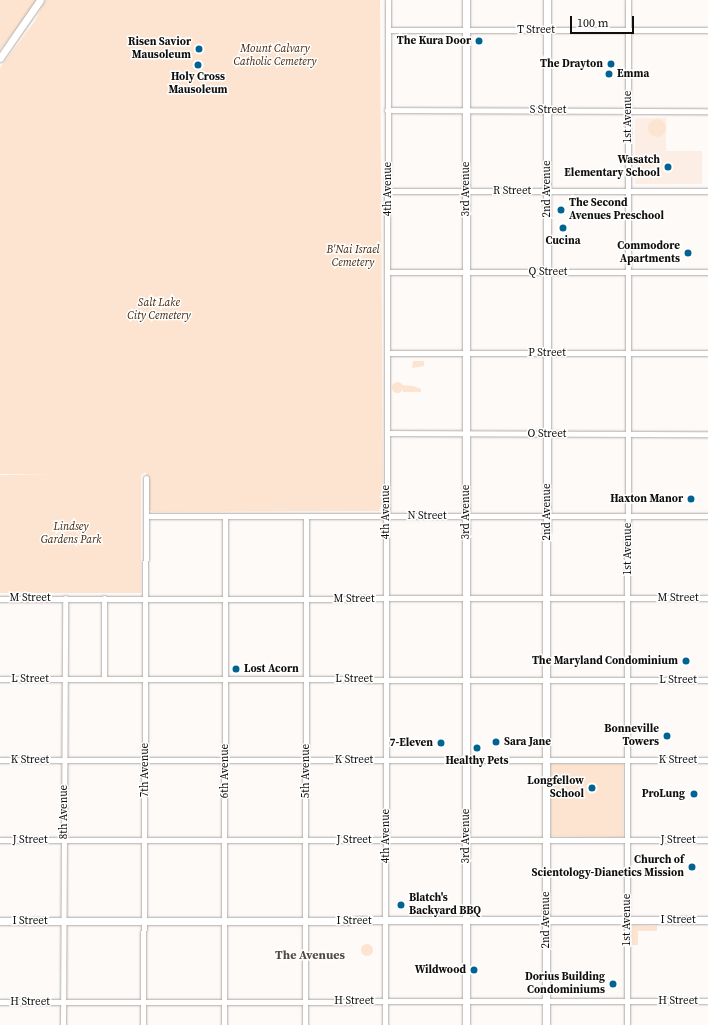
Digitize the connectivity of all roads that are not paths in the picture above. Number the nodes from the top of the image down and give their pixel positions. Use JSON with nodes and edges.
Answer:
{"nodes":[{"id":1,"x":40,"y":0,"type":"edge"},
{"id":2,"x":388,"y":0,"type":"edge"},
{"id":3,"x":466,"y":0,"type":"edge"},
{"id":4,"x":547,"y":0,"type":"edge"},
{"id":5,"x":628,"y":0,"type":"edge"},
{"id":6,"x":388,"y":30,"type":"junction"},
{"id":7,"x":466,"y":30,"type":"junction"},
{"id":8,"x":547,"y":30,"type":"junction"},
{"id":9,"x":628,"y":30,"type":"junction"},
{"id":10,"x":708,"y":30,"type":"edge"},
{"id":11,"x":0,"y":58,"type":"edge"},
{"id":12,"x":388,"y":110,"type":"junction"},
{"id":13,"x":466,"y":110,"type":"junction"},
{"id":14,"x":547,"y":110,"type":"junction"},
{"id":15,"x":628,"y":110,"type":"junction"},
{"id":16,"x":708,"y":111,"type":"edge"},
{"id":17,"x":466,"y":190,"type":"junction"},
{"id":18,"x":388,"y":191,"type":"junction"},
{"id":19,"x":547,"y":191,"type":"junction"},
{"id":20,"x":628,"y":191,"type":"junction"},
{"id":21,"x":708,"y":191,"type":"edge"},
{"id":22,"x":388,"y":272,"type":"junction"},
{"id":23,"x":466,"y":272,"type":"junction"},
{"id":24,"x":547,"y":272,"type":"junction"},
{"id":25,"x":628,"y":272,"type":"junction"},
{"id":26,"x":708,"y":272,"type":"edge"},
{"id":27,"x":387,"y":353,"type":"junction"},
{"id":28,"x":466,"y":353,"type":"junction"},
{"id":29,"x":547,"y":353,"type":"junction"},
{"id":30,"x":628,"y":353,"type":"junction"},
{"id":31,"x":708,"y":353,"type":"edge"},
{"id":32,"x":387,"y":433,"type":"junction"},
{"id":33,"x":547,"y":433,"type":"junction"},
{"id":34,"x":466,"y":434,"type":"junction"},
{"id":35,"x":628,"y":434,"type":"junction"},
{"id":36,"x":708,"y":434,"type":"edge"},
{"id":37,"x":146,"y":478,"type":"dead end"},
{"id":38,"x":146,"y":516,"type":"junction"},
{"id":39,"x":225,"y":516,"type":"junction"},
{"id":40,"x":306,"y":516,"type":"junction"},
{"id":41,"x":386,"y":516,"type":"junction"},
{"id":42,"x":466,"y":516,"type":"junction"},
{"id":43,"x":547,"y":516,"type":"junction"},
{"id":44,"x":628,"y":516,"type":"junction"},
{"id":45,"x":708,"y":516,"type":"edge"},
{"id":46,"x":0,"y":598,"type":"edge"},
{"id":47,"x":65,"y":598,"type":"junction"},
{"id":48,"x":104,"y":598,"type":"junction"},
{"id":49,"x":145,"y":598,"type":"junction"},
{"id":50,"x":225,"y":598,"type":"junction"},
{"id":51,"x":466,"y":598,"type":"junction"},
{"id":52,"x":628,"y":598,"type":"junction"},
{"id":53,"x":708,"y":598,"type":"edge"},
{"id":54,"x":306,"y":599,"type":"junction"},
{"id":55,"x":386,"y":599,"type":"junction"},
{"id":56,"x":546,"y":599,"type":"junction"},
{"id":57,"x":0,"y":679,"type":"edge"},
{"id":58,"x":65,"y":679,"type":"junction"},
{"id":59,"x":104,"y":679,"type":"junction"},
{"id":60,"x":145,"y":679,"type":"junction"},
{"id":61,"x":225,"y":679,"type":"junction"},
{"id":62,"x":306,"y":679,"type":"junction"},
{"id":63,"x":386,"y":679,"type":"junction"},
{"id":64,"x":466,"y":679,"type":"junction"},
{"id":65,"x":547,"y":679,"type":"junction"},
{"id":66,"x":628,"y":680,"type":"junction"},
{"id":67,"x":708,"y":680,"type":"edge"},
{"id":68,"x":0,"y":760,"type":"edge"},
{"id":69,"x":64,"y":760,"type":"junction"},
{"id":70,"x":145,"y":760,"type":"junction"},
{"id":71,"x":225,"y":760,"type":"junction"},
{"id":72,"x":306,"y":760,"type":"junction"},
{"id":73,"x":386,"y":760,"type":"junction"},
{"id":74,"x":466,"y":760,"type":"junction"},
{"id":75,"x":547,"y":760,"type":"junction"},
{"id":76,"x":628,"y":760,"type":"junction"},
{"id":77,"x":708,"y":760,"type":"edge"},
{"id":78,"x":0,"y":840,"type":"edge"},
{"id":79,"x":64,"y":840,"type":"junction"},
{"id":80,"x":145,"y":840,"type":"junction"},
{"id":81,"x":224,"y":840,"type":"junction"},
{"id":82,"x":306,"y":840,"type":"junction"},
{"id":83,"x":386,"y":840,"type":"junction"},
{"id":84,"x":466,"y":840,"type":"junction"},
{"id":85,"x":546,"y":840,"type":"junction"},
{"id":86,"x":627,"y":840,"type":"junction"},
{"id":87,"x":708,"y":840,"type":"edge"},
{"id":88,"x":708,"y":920,"type":"edge"},
{"id":89,"x":0,"y":921,"type":"edge"},
{"id":90,"x":64,"y":921,"type":"junction"},
{"id":91,"x":144,"y":921,"type":"junction"},
{"id":92,"x":224,"y":921,"type":"junction"},
{"id":93,"x":305,"y":921,"type":"junction"},
{"id":94,"x":386,"y":921,"type":"junction"},
{"id":95,"x":466,"y":921,"type":"junction"},
{"id":96,"x":546,"y":921,"type":"junction"},
{"id":97,"x":627,"y":921,"type":"junction"},
{"id":98,"x":224,"y":1001,"type":"junction"},
{"id":99,"x":305,"y":1001,"type":"junction"},
{"id":100,"x":466,"y":1001,"type":"junction"},
{"id":101,"x":546,"y":1001,"type":"junction"},
{"id":102,"x":708,"y":1001,"type":"edge"},
{"id":103,"x":0,"y":1002,"type":"edge"},
{"id":104,"x":63,"y":1002,"type":"junction"},
{"id":105,"x":144,"y":1002,"type":"junction"},
{"id":106,"x":385,"y":1002,"type":"junction"},
{"id":107,"x":628,"y":1002,"type":"junction"},
{"id":108,"x":63,"y":1025,"type":"edge"},
{"id":109,"x":143,"y":1025,"type":"edge"},
{"id":110,"x":224,"y":1025,"type":"edge"},
{"id":111,"x":305,"y":1025,"type":"edge"},
{"id":112,"x":385,"y":1025,"type":"edge"},
{"id":113,"x":466,"y":1025,"type":"edge"},
{"id":114,"x":546,"y":1025,"type":"edge"},
{"id":115,"x":627,"y":1025,"type":"edge"}],
"edges":[{"from":1,"to":11,"type":"street"},
{"from":2,"to":6,"type":"street","name":"4th Avenue"},
{"from":3,"to":7,"type":"street","name":"3rd Avenue"},
{"from":4,"to":8,"type":"street","name":"2nd Avenue"},
{"from":5,"to":9,"type":"street","name":"1st Avenue"},
{"from":6,"to":7,"type":"street","name":"T Street"},
{"from":6,"to":12,"type":"street","name":"4th Avenue"},
{"from":7,"to":8,"type":"street","name":"T Street"},
{"from":7,"to":13,"type":"street","name":"3rd Avenue"},
{"from":8,"to":9,"type":"street","name":"T Street"},
{"from":8,"to":14,"type":"street","name":"2nd Avenue"},
{"from":9,"to":10,"type":"street","name":"T Street"},
{"from":9,"to":15,"type":"street","name":"1st Avenue"},
{"from":12,"to":13,"type":"street","name":"S Street"},
{"from":12,"to":18,"type":"street","name":"4th Avenue"},
{"from":13,"to":14,"type":"street","name":"S Street"},
{"from":13,"to":17,"type":"street","name":"3rd Avenue"},
{"from":14,"to":15,"type":"street","name":"S Street"},
{"from":14,"to":19,"type":"street","name":"2nd Avenue"},
{"from":15,"to":16,"type":"street","name":"S Street"},
{"from":15,"to":20,"type":"street","name":"1st Avenue"},
{"from":17,"to":18,"type":"street","name":"R Street"},
{"from":17,"to":19,"type":"street","name":"R Street"},
{"from":17,"to":23,"type":"street","name":"3rd Avenue"},
{"from":18,"to":22,"type":"street","name":"4th Avenue"},
{"from":19,"to":20,"type":"street","name":"R Street"},
{"from":19,"to":24,"type":"street","name":"2nd Avenue"},
{"from":20,"to":21,"type":"street","name":"R Street"},
{"from":20,"to":25,"type":"street","name":"1st Avenue"},
{"from":22,"to":23,"type":"street","name":"Q Street"},
{"from":22,"to":27,"type":"street","name":"4th Avenue"},
{"from":23,"to":24,"type":"street","name":"Q Street"},
{"from":23,"to":28,"type":"street","name":"3rd Avenue"},
{"from":24,"to":25,"type":"street","name":"Q Street"},
{"from":24,"to":29,"type":"street","name":"2nd Avenue"},
{"from":25,"to":26,"type":"street","name":"Q Street"},
{"from":25,"to":30,"type":"street","name":"1st Avenue"},
{"from":27,"to":28,"type":"street","name":"P Street"},
{"from":27,"to":32,"type":"street","name":"4th Avenue"},
{"from":28,"to":29,"type":"street","name":"P Street"},
{"from":28,"to":34,"type":"street","name":"3rd Avenue"},
{"from":29,"to":30,"type":"street","name":"P Street"},
{"from":29,"to":33,"type":"street","name":"2nd Avenue"},
{"from":30,"to":31,"type":"street","name":"P Street"},
{"from":30,"to":35,"type":"street","name":"1st Avenue"},
{"from":32,"to":34,"type":"street","name":"O Street"},
{"from":32,"to":41,"type":"street","name":"4th Avenue"},
{"from":33,"to":34,"type":"street","name":"O Street"},
{"from":33,"to":35,"type":"street","name":"O Street"},
{"from":33,"to":43,"type":"street","name":"2nd Avenue"},
{"from":34,"to":42,"type":"street","name":"3rd Avenue"},
{"from":35,"to":36,"type":"street","name":"O Street"},
{"from":35,"to":44,"type":"street","name":"1st Avenue"},
{"from":37,"to":38,"type":"street","name":"7th Avenue"},
{"from":38,"to":39,"type":"street","name":"N Street"},
{"from":38,"to":49,"type":"street","name":"7th Avenue"},
{"from":39,"to":40,"type":"street","name":"N Street"},
{"from":39,"to":50,"type":"street","name":"6th Avenue"},
{"from":40,"to":41,"type":"street","name":"N Street"},
{"from":40,"to":54,"type":"street","name":"5th Avenue"},
{"from":41,"to":42,"type":"street","name":"N Street"},
{"from":41,"to":55,"type":"street","name":"4th Avenue"},
{"from":42,"to":43,"type":"street","name":"N Street"},
{"from":42,"to":51,"type":"street","name":"3rd Avenue"},
{"from":43,"to":44,"type":"street","name":"N Street"},
{"from":43,"to":56,"type":"street","name":"2nd Avenue"},
{"from":44,"to":45,"type":"street","name":"N Street"},
{"from":44,"to":52,"type":"street","name":"1st Avenue"},
{"from":46,"to":47,"type":"street","name":"M Street"},
{"from":47,"to":48,"type":"street","name":"M Street"},
{"from":47,"to":58,"type":"street","name":"8th Avenue"},
{"from":48,"to":49,"type":"street","name":"M Street"},
{"from":48,"to":59,"type":"street"},
{"from":49,"to":50,"type":"street","name":"M Street"},
{"from":49,"to":60,"type":"street","name":"7th Avenue"},
{"from":50,"to":54,"type":"street","name":"M Street"},
{"from":50,"to":61,"type":"street","name":"6th Avenue"},
{"from":51,"to":55,"type":"street","name":"M Street"},
{"from":51,"to":56,"type":"street","name":"M Street"},
{"from":51,"to":64,"type":"street","name":"3rd Avenue"},
{"from":52,"to":53,"type":"street","name":"M Street"},
{"from":52,"to":56,"type":"street","name":"M Street"},
{"from":52,"to":66,"type":"street","name":"1st Avenue"},
{"from":54,"to":55,"type":"street","name":"M Street"},
{"from":54,"to":62,"type":"street","name":"5th Avenue"},
{"from":55,"to":63,"type":"street","name":"4th Avenue"},
{"from":56,"to":65,"type":"street","name":"2nd Avenue"},
{"from":57,"to":58,"type":"street","name":"L Street"},
{"from":58,"to":59,"type":"street","name":"L Street"},
{"from":58,"to":69,"type":"street","name":"8th Avenue"},
{"from":59,"to":60,"type":"street","name":"L Street"},
{"from":60,"to":61,"type":"street","name":"L Street"},
{"from":60,"to":70,"type":"street","name":"7th Avenue"},
{"from":61,"to":62,"type":"street","name":"L Street"},
{"from":61,"to":71,"type":"street","name":"6th Avenue"},
{"from":62,"to":63,"type":"street","name":"L Street"},
{"from":62,"to":72,"type":"street","name":"5th Avenue"},
{"from":63,"to":64,"type":"street","name":"L Street"},
{"from":63,"to":73,"type":"street","name":"4th Avenue"},
{"from":64,"to":65,"type":"street","name":"L Street"},
{"from":64,"to":74,"type":"street","name":"3rd Avenue"},
{"from":65,"to":66,"type":"street","name":"L Street"},
{"from":65,"to":75,"type":"street","name":"2nd Avenue"},
{"from":66,"to":67,"type":"street","name":"L Street"},
{"from":66,"to":76,"type":"street","name":"1st Avenue"},
{"from":68,"to":69,"type":"street","name":"K Street"},
{"from":69,"to":70,"type":"street","name":"K Street"},
{"from":69,"to":79,"type":"street","name":"8th Avenue"},
{"from":70,"to":71,"type":"street","name":"K Street"},
{"from":70,"to":80,"type":"street","name":"7th Avenue"},
{"from":71,"to":72,"type":"street","name":"K Street"},
{"from":71,"to":81,"type":"street","name":"6th Avenue"},
{"from":72,"to":73,"type":"street","name":"K Street"},
{"from":72,"to":82,"type":"street","name":"5th Avenue"},
{"from":73,"to":74,"type":"street","name":"K Street"},
{"from":73,"to":83,"type":"street","name":"4th Avenue"},
{"from":74,"to":75,"type":"street","name":"K Street"},
{"from":74,"to":84,"type":"street","name":"3rd Avenue"},
{"from":75,"to":76,"type":"street","name":"K Street"},
{"from":75,"to":85,"type":"street","name":"2nd Avenue"},
{"from":76,"to":77,"type":"street","name":"K Street"},
{"from":76,"to":86,"type":"street","name":"1st Avenue"},
{"from":78,"to":79,"type":"street","name":"J Street"},
{"from":79,"to":80,"type":"street","name":"J Street"},
{"from":79,"to":90,"type":"street","name":"8th Avenue"},
{"from":80,"to":81,"type":"street","name":"J Street"},
{"from":80,"to":91,"type":"street","name":"7th Avenue"},
{"from":81,"to":82,"type":"street","name":"J Street"},
{"from":81,"to":92,"type":"street","name":"6th Avenue"},
{"from":82,"to":83,"type":"street","name":"J Street"},
{"from":82,"to":93,"type":"street","name":"5th Avenue"},
{"from":83,"to":84,"type":"street","name":"J Street"},
{"from":83,"to":94,"type":"street","name":"4th Avenue"},
{"from":84,"to":85,"type":"street","name":"J Street"},
{"from":84,"to":95,"type":"street","name":"3rd Avenue"},
{"from":85,"to":86,"type":"street","name":"J Street"},
{"from":85,"to":96,"type":"street","name":"2nd Avenue"},
{"from":86,"to":87,"type":"street","name":"J Street"},
{"from":86,"to":97,"type":"street","name":"1st Avenue"},
{"from":88,"to":97,"type":"street","name":"I Street"},
{"from":89,"to":90,"type":"street","name":"I Street"},
{"from":90,"to":91,"type":"street","name":"I Street"},
{"from":90,"to":104,"type":"street","name":"8th Avenue"},
{"from":91,"to":92,"type":"street","name":"I Street"},
{"from":91,"to":105,"type":"street","name":"7th Avenue"},
{"from":92,"to":93,"type":"street","name":"I Street"},
{"from":92,"to":98,"type":"street","name":"6th Avenue"},
{"from":93,"to":94,"type":"street","name":"I Street"},
{"from":93,"to":99,"type":"street","name":"5th Avenue"},
{"from":94,"to":95,"type":"street","name":"I Street"},
{"from":94,"to":106,"type":"street","name":"4th Avenue"},
{"from":95,"to":96,"type":"street","name":"I Street"},
{"from":95,"to":100,"type":"street","name":"3rd Avenue"},
{"from":96,"to":97,"type":"street","name":"I Street"},
{"from":96,"to":101,"type":"street","name":"2nd Avenue"},
{"from":97,"to":107,"type":"street","name":"1st Avenue"},
{"from":98,"to":99,"type":"street","name":"H Street"},
{"from":98,"to":105,"type":"street","name":"H Street"},
{"from":98,"to":110,"type":"street","name":"6th Avenue"},
{"from":99,"to":106,"type":"street","name":"H Street"},
{"from":99,"to":111,"type":"street","name":"5th Avenue"},
{"from":100,"to":101,"type":"street","name":"H Street"},
{"from":100,"to":106,"type":"street","name":"H Street"},
{"from":100,"to":113,"type":"street","name":"3rd Avenue"},
{"from":101,"to":107,"type":"street","name":"H Street"},
{"from":101,"to":114,"type":"street","name":"2nd Avenue"},
{"from":102,"to":107,"type":"street","name":"H Street"},
{"from":103,"to":104,"type":"street","name":"H Street"},
{"from":104,"to":105,"type":"street","name":"H Street"},
{"from":104,"to":108,"type":"street","name":"8th Avenue"},
{"from":105,"to":109,"type":"street","name":"7th Avenue"},
{"from":106,"to":112,"type":"street","name":"4th Avenue"},
{"from":107,"to":115,"type":"street","name":"1st Avenue"}]}
